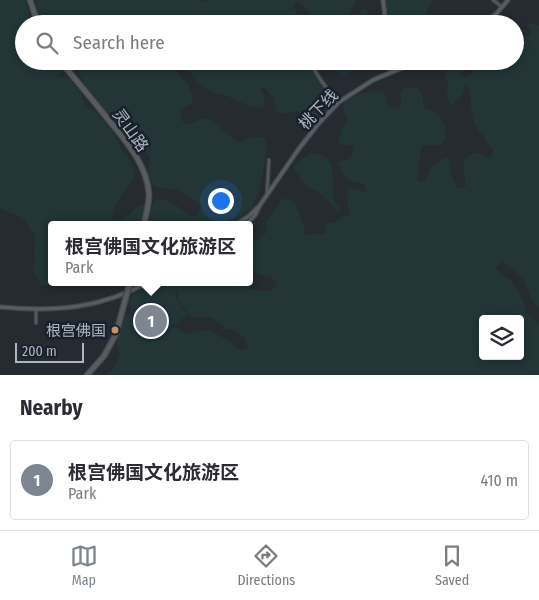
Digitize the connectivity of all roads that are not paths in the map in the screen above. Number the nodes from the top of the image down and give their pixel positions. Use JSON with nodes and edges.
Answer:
{"nodes":[{"id":1,"x":30,"y":0,"type":"edge"},
{"id":2,"x":383,"y":0,"type":"edge"},
{"id":3,"x":493,"y":0,"type":"edge"},
{"id":4,"x":508,"y":0,"type":"edge"},
{"id":5,"x":502,"y":7,"type":"junction"},
{"id":6,"x":35,"y":15,"type":"edge"},
{"id":7,"x":385,"y":15,"type":"edge"},
{"id":8,"x":495,"y":15,"type":"edge"},
{"id":9,"x":68,"y":70,"type":"edge"},
{"id":10,"x":314,"y":70,"type":"edge"},
{"id":11,"x":396,"y":70,"type":"edge"},
{"id":12,"x":391,"y":72,"type":"joint"},
{"id":13,"x":340,"y":102,"type":"junction"},
{"id":14,"x":269,"y":160,"type":"dead end"},
{"id":15,"x":268,"y":195,"type":"junction"},
{"id":16,"x":260,"y":205,"type":"junction"},
{"id":17,"x":145,"y":221,"type":"edge"},
{"id":18,"x":241,"y":221,"type":"edge"},
{"id":19,"x":250,"y":221,"type":"edge"},
{"id":20,"x":129,"y":286,"type":"edge"},
{"id":21,"x":141,"y":286,"type":"edge"},
{"id":22,"x":0,"y":307,"type":"edge"},
{"id":23,"x":36,"y":309,"type":"junction"},
{"id":24,"x":36,"y":324,"type":"dead end"},
{"id":25,"x":86,"y":375,"type":"edge"}],
"edges":[{"from":1,"to":6,"type":"highway"},
{"from":2,"to":7,"type":"main road"},
{"from":3,"to":5,"type":"street"},
{"from":4,"to":5,"type":"main road"},
{"from":5,"to":8,"type":"main road"},
{"from":9,"to":17,"type":"highway","name":"灵山路"},
{"from":10,"to":13,"type":"street"},
{"from":11,"to":12,"type":"main road","name":"桃下线"},
{"from":12,"to":13,"type":"main road","name":"桃下线"},
{"from":13,"to":15,"type":"main road","name":"桃下线"},
{"from":14,"to":15,"type":"street"},
{"from":15,"to":16,"type":"main road","name":"桃下线"},
{"from":16,"to":18,"type":"main road"},
{"from":16,"to":19,"type":"main road"},
{"from":20,"to":25,"type":"highway","bridge":true},
{"from":21,"to":23,"type":"main road"},
{"from":22,"to":23,"type":"main road"},
{"from":23,"to":24,"type":"street"}]}
